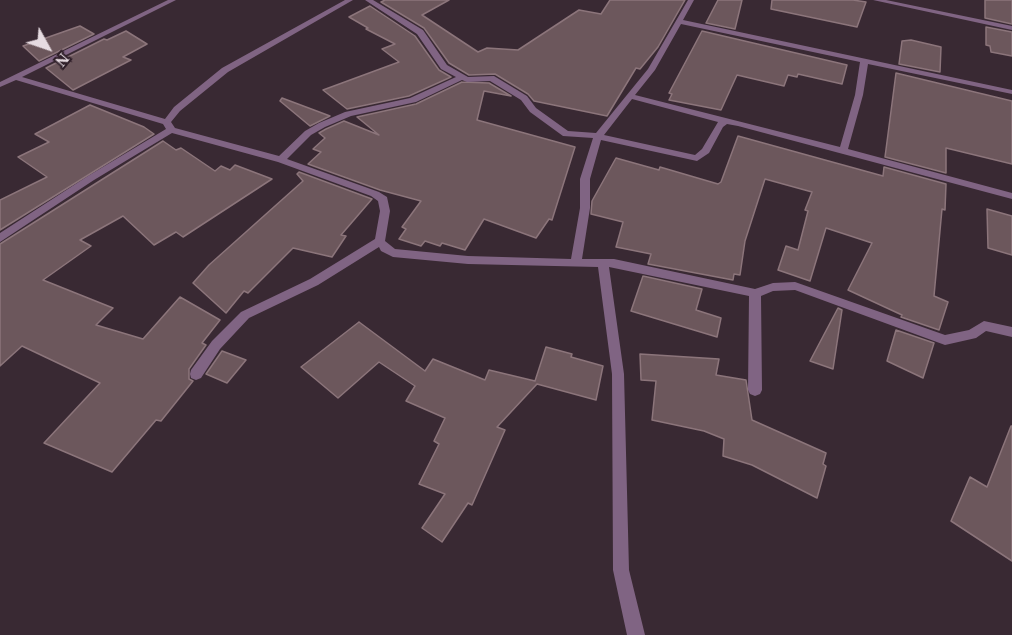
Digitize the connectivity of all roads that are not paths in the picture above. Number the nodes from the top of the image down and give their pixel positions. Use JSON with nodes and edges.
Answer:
{"nodes":[{"id":1,"x":173,"y":0,"type":"edge"},
{"id":2,"x":350,"y":0,"type":"edge"},
{"id":3,"x":368,"y":0,"type":"edge"},
{"id":4,"x":691,"y":0,"type":"edge"},
{"id":5,"x":876,"y":0,"type":"edge"},
{"id":6,"x":679,"y":21,"type":"junction"},
{"id":7,"x":1012,"y":28,"type":"edge"},
{"id":8,"x":864,"y":62,"type":"junction"},
{"id":9,"x":462,"y":77,"type":"junction"},
{"id":10,"x":16,"y":78,"type":"junction"},
{"id":11,"x":0,"y":85,"type":"edge"},
{"id":12,"x":1012,"y":92,"type":"edge"},
{"id":13,"x":630,"y":96,"type":"junction"},
{"id":14,"x":725,"y":121,"type":"junction"},
{"id":15,"x":169,"y":126,"type":"junction"},
{"id":16,"x":598,"y":136,"type":"junction"},
{"id":17,"x":843,"y":152,"type":"junction"},
{"id":18,"x":281,"y":160,"type":"junction"},
{"id":19,"x":1012,"y":196,"type":"edge"},
{"id":20,"x":1,"y":235,"type":"edge"},
{"id":21,"x":380,"y":241,"type":"junction"},
{"id":22,"x":576,"y":263,"type":"junction"},
{"id":23,"x":603,"y":263,"type":"junction"},
{"id":24,"x":754,"y":293,"type":"junction"},
{"id":25,"x":1012,"y":332,"type":"edge"},
{"id":26,"x":196,"y":374,"type":"dead end"},
{"id":27,"x":755,"y":390,"type":"dead end"},
{"id":28,"x":636,"y":635,"type":"edge"}],
"edges":[{"from":1,"to":10,"type":"street"},
{"from":2,"to":15,"type":"street"},
{"from":3,"to":9,"type":"street"},
{"from":4,"to":6,"type":"street"},
{"from":5,"to":7,"type":"street"},
{"from":6,"to":8,"type":"street"},
{"from":6,"to":13,"type":"street"},
{"from":8,"to":12,"type":"street"},
{"from":8,"to":17,"type":"street"},
{"from":9,"to":16,"type":"street"},
{"from":9,"to":18,"type":"street"},
{"from":10,"to":11,"type":"street"},
{"from":10,"to":15,"type":"street"},
{"from":13,"to":14,"type":"street"},
{"from":13,"to":16,"type":"street"},
{"from":14,"to":16,"type":"street"},
{"from":14,"to":17,"type":"street"},
{"from":15,"to":18,"type":"street"},
{"from":15,"to":20,"type":"street"},
{"from":16,"to":22,"type":"street"},
{"from":17,"to":19,"type":"street"},
{"from":18,"to":21,"type":"street"},
{"from":21,"to":22,"type":"street"},
{"from":21,"to":26,"type":"street"},
{"from":22,"to":23,"type":"street"},
{"from":23,"to":24,"type":"street"},
{"from":23,"to":28,"type":"street"},
{"from":24,"to":25,"type":"street"},
{"from":24,"to":27,"type":"street"}]}
